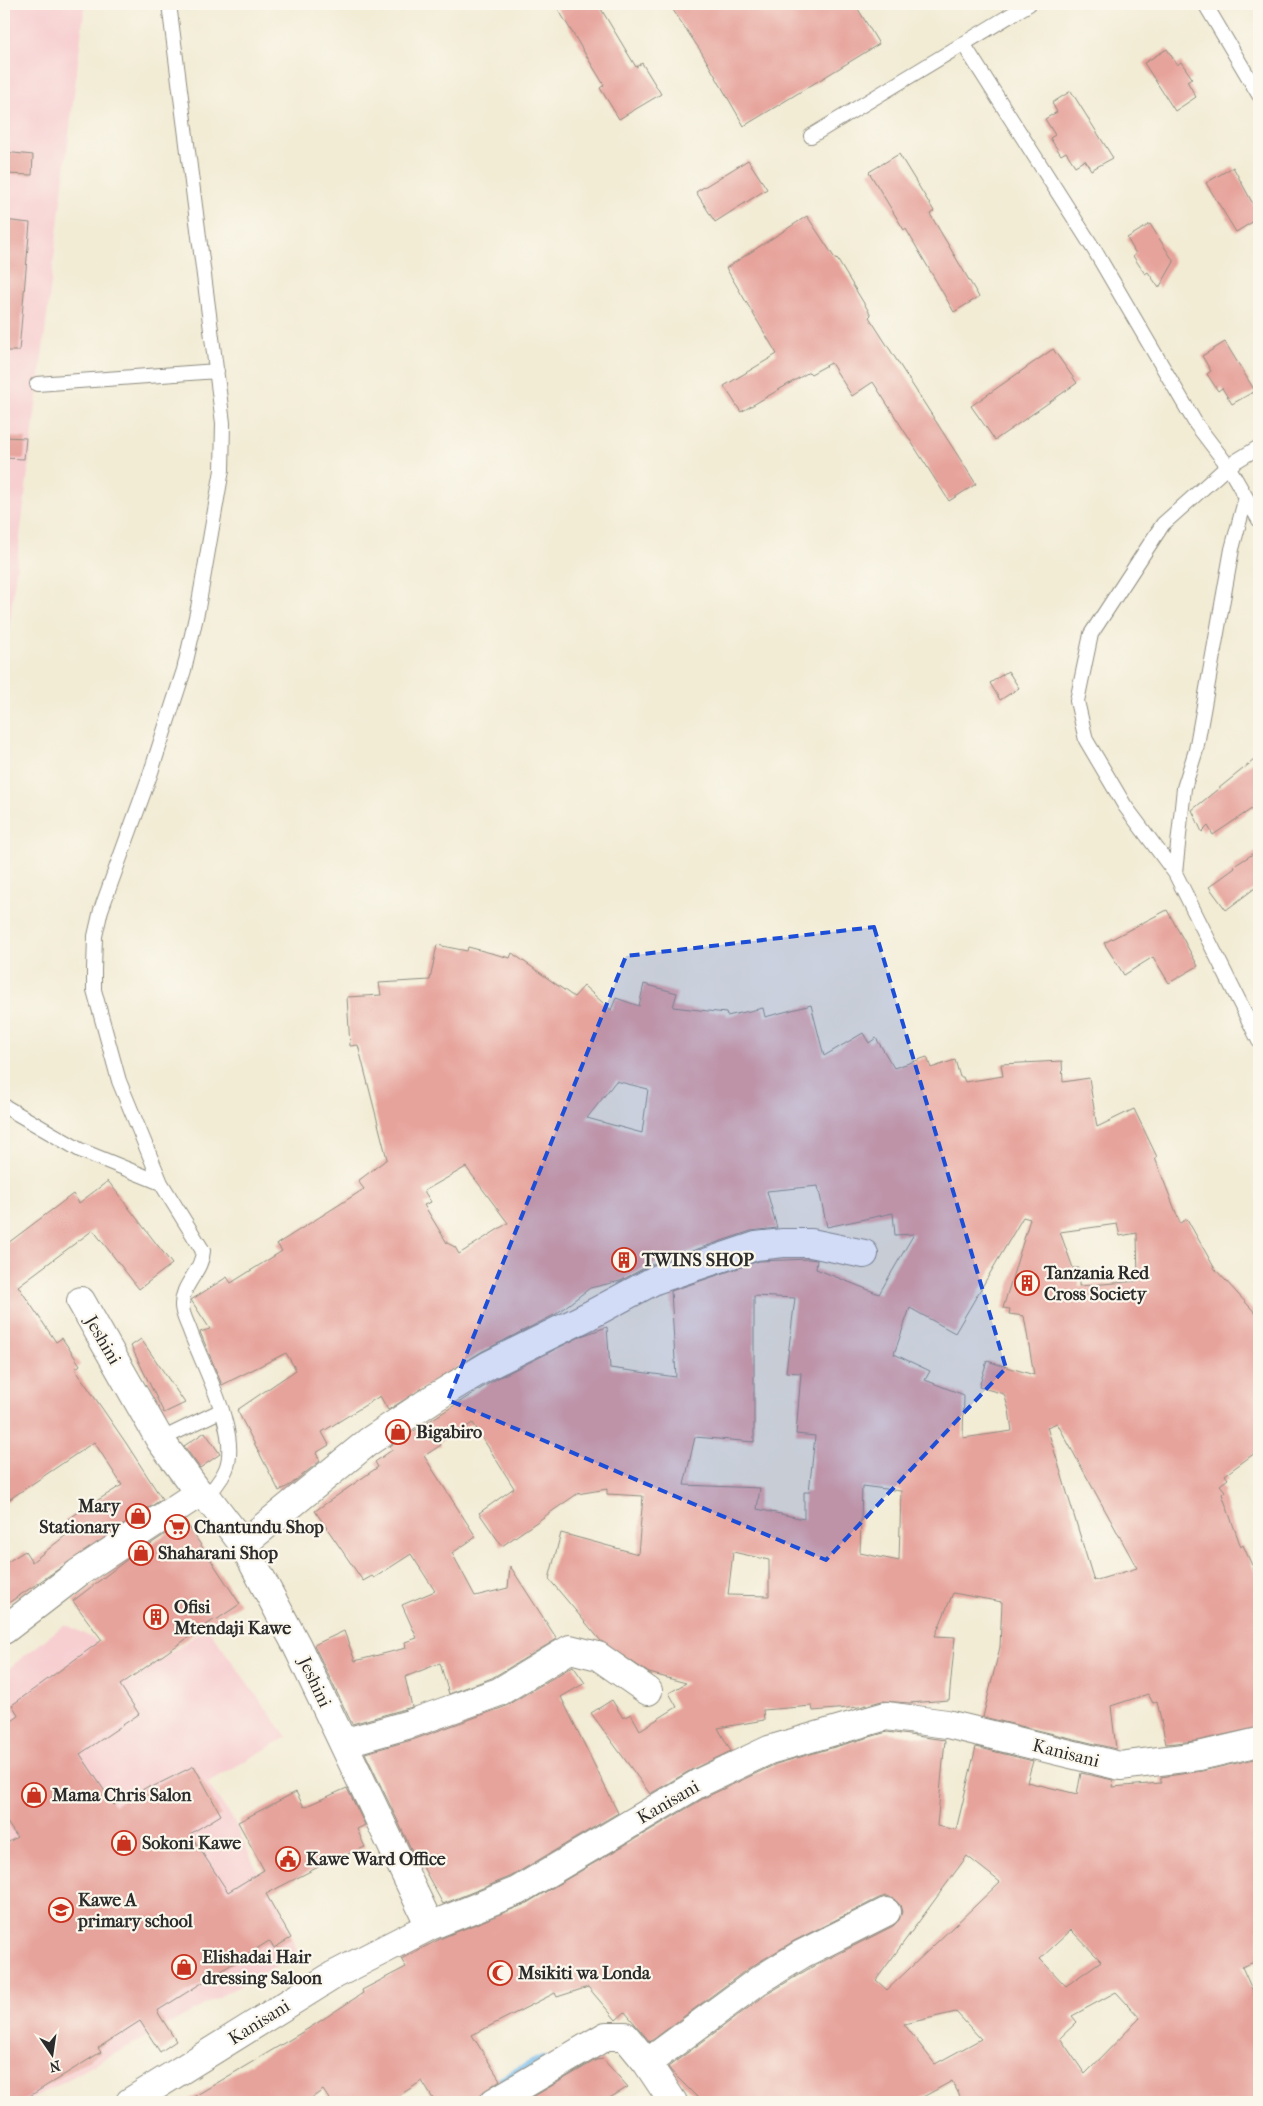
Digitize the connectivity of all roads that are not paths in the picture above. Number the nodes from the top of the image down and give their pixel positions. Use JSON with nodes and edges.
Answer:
{"nodes":[{"id":1,"x":169,"y":4,"type":"edge"},
{"id":2,"x":1029,"y":4,"type":"edge"},
{"id":3,"x":1205,"y":4,"type":"edge"},
{"id":4,"x":964,"y":45,"type":"junction"},
{"id":5,"x":1259,"y":95,"type":"edge"},
{"id":6,"x":811,"y":136,"type":"dead end"},
{"id":7,"x":217,"y":371,"type":"junction"},
{"id":8,"x":37,"y":384,"type":"dead end"},
{"id":9,"x":1259,"y":447,"type":"edge"},
{"id":10,"x":1228,"y":466,"type":"junction"},
{"id":11,"x":1246,"y":497,"type":"junction"},
{"id":12,"x":1259,"y":520,"type":"edge"},
{"id":13,"x":1175,"y":873,"type":"junction"},
{"id":14,"x":1259,"y":1041,"type":"edge"},
{"id":15,"x":4,"y":1106,"type":"edge"},
{"id":16,"x":160,"y":1183,"type":"junction"},
{"id":17,"x":864,"y":1254,"type":"dead end"},
{"id":18,"x":81,"y":1301,"type":"dead end"},
{"id":19,"x":222,"y":1410,"type":"junction"},
{"id":20,"x":160,"y":1440,"type":"junction"},
{"id":21,"x":203,"y":1495,"type":"junction"},
{"id":22,"x":243,"y":1544,"type":"junction"},
{"id":23,"x":4,"y":1630,"type":"edge"},
{"id":24,"x":648,"y":1691,"type":"dead end"},
{"id":25,"x":1259,"y":1742,"type":"edge"},
{"id":26,"x":343,"y":1743,"type":"junction"},
{"id":27,"x":886,"y":1912,"type":"dead end"},
{"id":28,"x":430,"y":1926,"type":"junction"},
{"id":29,"x":647,"y":2063,"type":"junction"},
{"id":30,"x":130,"y":2102,"type":"edge"},
{"id":31,"x":494,"y":2102,"type":"edge"},
{"id":32,"x":673,"y":2102,"type":"edge"}],
"edges":[{"from":1,"to":7,"type":"lane"},
{"from":2,"to":4,"type":"lane"},
{"from":3,"to":5,"type":"lane"},
{"from":4,"to":6,"type":"lane"},
{"from":4,"to":10,"type":"lane"},
{"from":7,"to":8,"type":"lane"},
{"from":7,"to":16,"type":"lane"},
{"from":9,"to":10,"type":"lane"},
{"from":10,"to":11,"type":"lane"},
{"from":10,"to":13,"type":"lane"},
{"from":11,"to":12,"type":"lane"},
{"from":11,"to":13,"type":"lane"},
{"from":13,"to":14,"type":"lane"},
{"from":15,"to":16,"type":"lane"},
{"from":16,"to":19,"type":"lane"},
{"from":17,"to":22,"type":"street"},
{"from":18,"to":20,"type":"street","name":"Jeshini"},
{"from":19,"to":20,"type":"lane"},
{"from":19,"to":21,"type":"lane"},
{"from":20,"to":21,"type":"street","name":"Jeshini"},
{"from":21,"to":22,"type":"street","name":"Jeshini"},
{"from":21,"to":23,"type":"street"},
{"from":22,"to":26,"type":"street","name":"Jeshini"},
{"from":24,"to":26,"type":"street"},
{"from":25,"to":28,"type":"street","name":"Kanisani"},
{"from":26,"to":28,"type":"street","name":"Jeshini"},
{"from":27,"to":29,"type":"street"},
{"from":28,"to":30,"type":"street","name":"Kanisani"},
{"from":29,"to":31,"type":"street"},
{"from":29,"to":32,"type":"street"}]}
